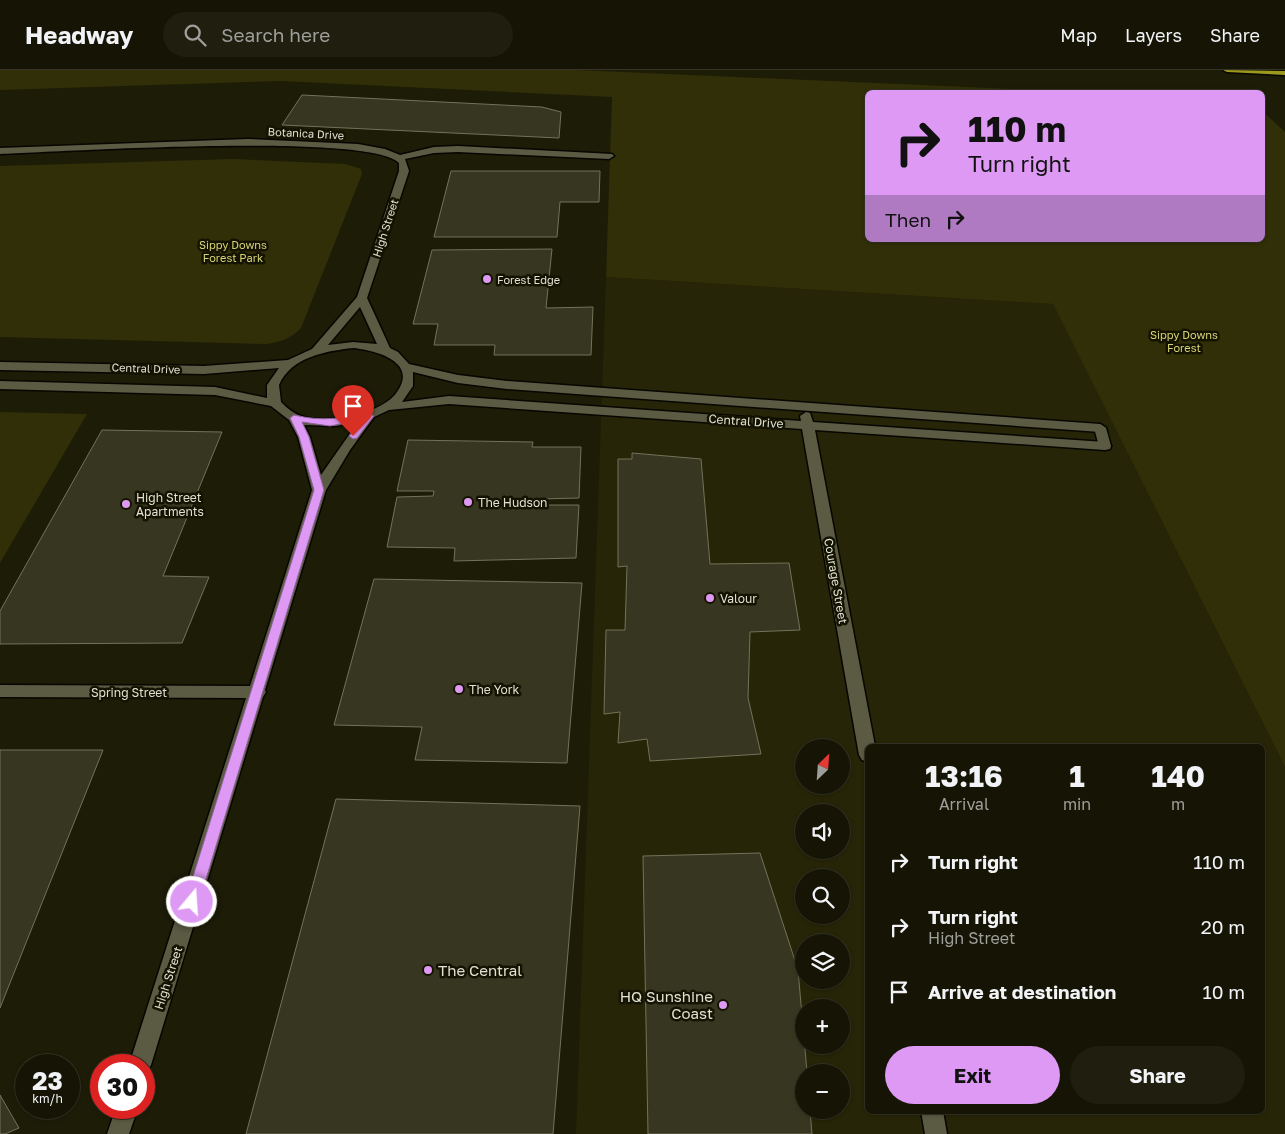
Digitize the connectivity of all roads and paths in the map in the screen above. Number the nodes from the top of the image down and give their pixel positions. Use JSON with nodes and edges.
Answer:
{"nodes":[{"id":1,"x":1227,"y":70,"type":"edge"},
{"id":2,"x":1285,"y":73,"type":"edge"},
{"id":3,"x":0,"y":150,"type":"edge"},
{"id":4,"x":609,"y":156,"type":"dead end"},
{"id":5,"x":399,"y":158,"type":"junction"},
{"id":6,"x":362,"y":298,"type":"junction"},
{"id":7,"x":317,"y":350,"type":"junction"},
{"id":8,"x":385,"y":350,"type":"junction"},
{"id":9,"x":291,"y":363,"type":"junction"},
{"id":10,"x":0,"y":366,"type":"edge"},
{"id":11,"x":406,"y":367,"type":"junction"},
{"id":12,"x":0,"y":385,"type":"edge"},
{"id":13,"x":275,"y":403,"type":"junction"},
{"id":14,"x":387,"y":407,"type":"junction"},
{"id":15,"x":805,"y":407,"type":"junction"},
{"id":16,"x":369,"y":416,"type":"junction"},
{"id":17,"x":294,"y":418,"type":"junction"},
{"id":18,"x":808,"y":425,"type":"junction"},
{"id":19,"x":319,"y":490,"type":"junction"},
{"id":20,"x":0,"y":691,"type":"edge"},
{"id":21,"x":258,"y":692,"type":"junction"},
{"id":22,"x":866,"y":744,"type":"edge"},
{"id":23,"x":143,"y":1054,"type":"edge"},
{"id":24,"x":933,"y":1114,"type":"edge"},
{"id":25,"x":123,"y":1119,"type":"edge"},
{"id":26,"x":118,"y":1134,"type":"edge"},
{"id":27,"x":936,"y":1134,"type":"edge"}],
"edges":[{"from":1,"to":2,"type":"highway"},
{"from":3,"to":5,"type":"street","name":"Botanica Drive"},
{"from":4,"to":5,"type":"street"},
{"from":5,"to":6,"type":"street","name":"High Street"},
{"from":6,"to":7,"type":"street","name":"High Street"},
{"from":6,"to":8,"type":"street"},
{"from":7,"to":8,"type":"street"},
{"from":7,"to":9,"type":"street"},
{"from":8,"to":11,"type":"street"},
{"from":9,"to":10,"type":"street","name":"Central Drive"},
{"from":9,"to":13,"type":"street"},
{"from":11,"to":14,"type":"street"},
{"from":11,"to":15,"type":"street","name":"Central Drive"},
{"from":12,"to":13,"type":"street","name":"Central Drive"},
{"from":13,"to":17,"type":"street"},
{"from":14,"to":16,"type":"street"},
{"from":14,"to":18,"type":"street","name":"Central Drive"},
{"from":15,"to":18,"type":"street","name":"Courage Street"},
{"from":15,"to":18,"type":"street","name":"Central Drive"},
{"from":16,"to":17,"type":"street"},
{"from":16,"to":19,"type":"street","name":"High Street"},
{"from":17,"to":19,"type":"street"},
{"from":18,"to":22,"type":"street","name":"Courage Street"},
{"from":19,"to":21,"type":"street","name":"High Street"},
{"from":20,"to":21,"type":"street","name":"Spring Street"},
{"from":21,"to":23,"type":"street","name":"High Street"},
{"from":24,"to":27,"type":"street"},
{"from":25,"to":26,"type":"street"}]}
